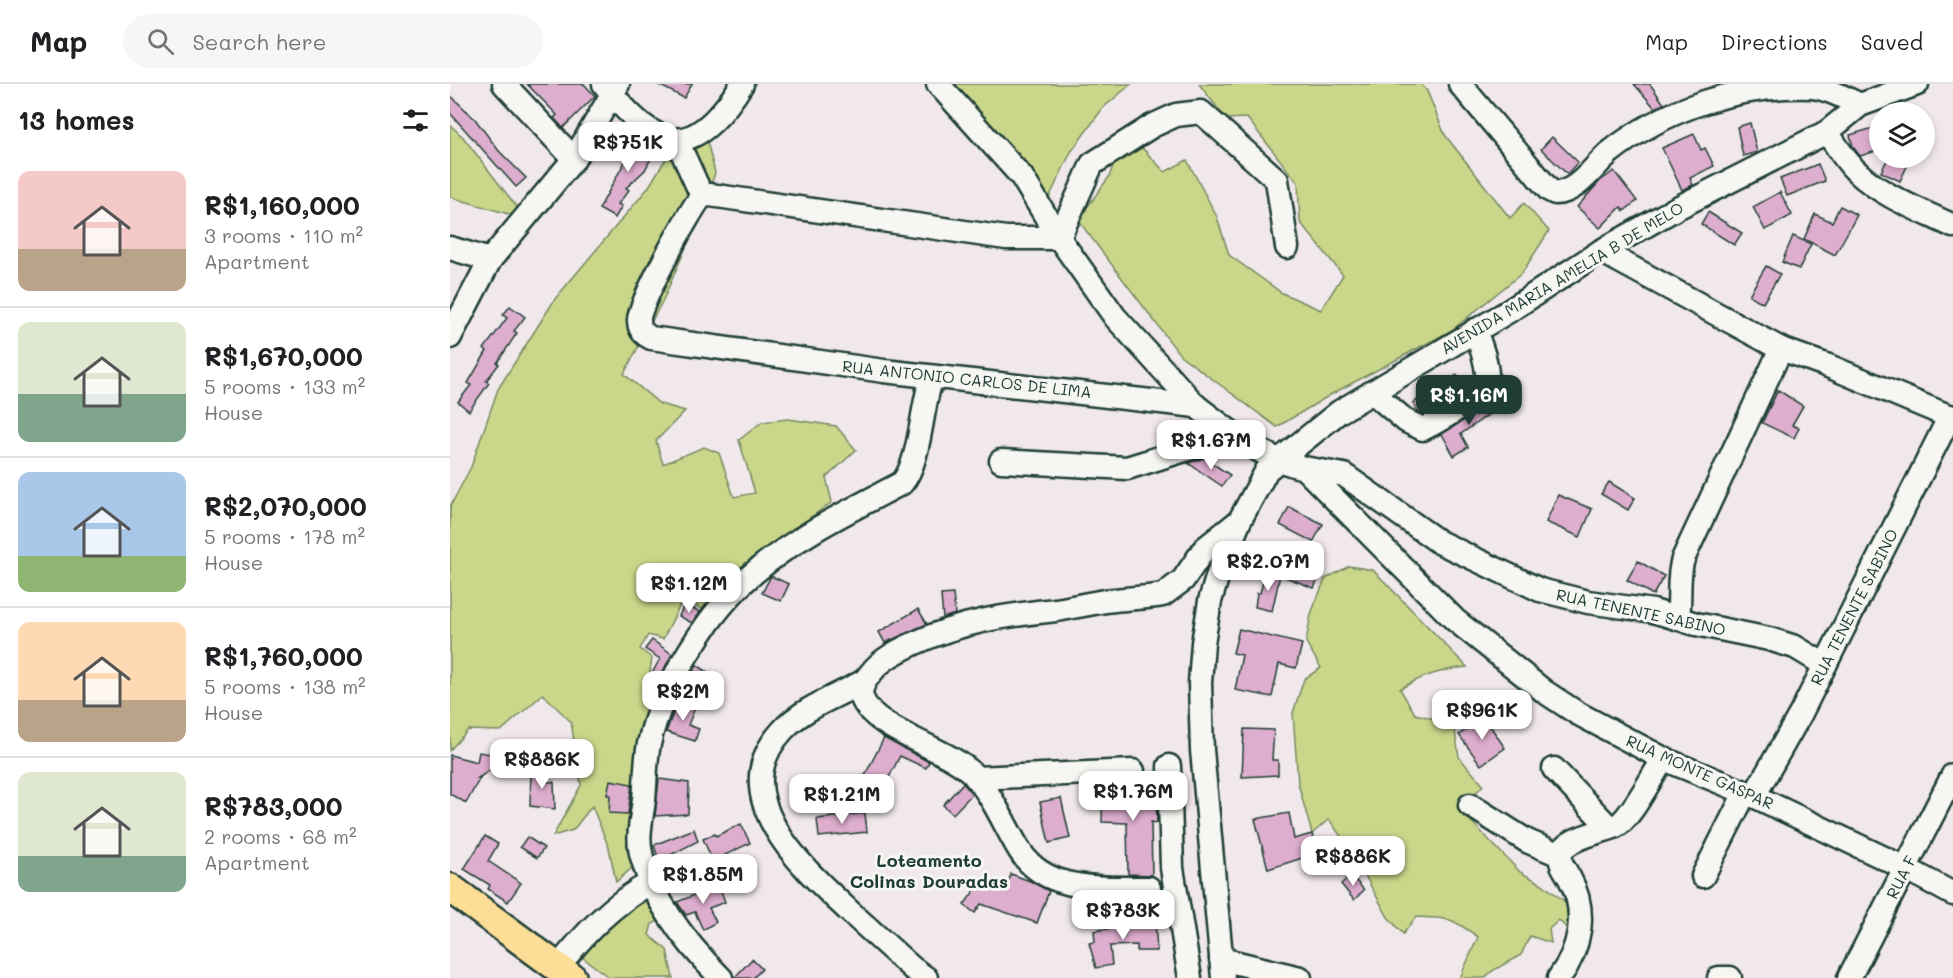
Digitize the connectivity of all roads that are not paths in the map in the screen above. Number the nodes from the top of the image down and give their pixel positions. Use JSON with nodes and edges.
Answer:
{"nodes":[{"id":1,"x":504,"y":84,"type":"edge"},
{"id":2,"x":742,"y":84,"type":"edge"},
{"id":3,"x":938,"y":84,"type":"edge"},
{"id":4,"x":1460,"y":84,"type":"edge"},
{"id":5,"x":1917,"y":84,"type":"edge"},
{"id":6,"x":611,"y":87,"type":"edge"},
{"id":7,"x":1833,"y":88,"type":"edge"},
{"id":8,"x":1709,"y":89,"type":"edge"},
{"id":9,"x":1860,"y":105,"type":"junction"},
{"id":10,"x":1827,"y":132,"type":"junction"},
{"id":11,"x":672,"y":140,"type":"junction"},
{"id":12,"x":574,"y":159,"type":"junction"},
{"id":13,"x":702,"y":196,"type":"junction"},
{"id":14,"x":1953,"y":226,"type":"edge"},
{"id":15,"x":1059,"y":238,"type":"junction"},
{"id":16,"x":1287,"y":247,"type":"dead end"},
{"id":17,"x":450,"y":249,"type":"edge"},
{"id":18,"x":1601,"y":251,"type":"junction"},
{"id":19,"x":490,"y":260,"type":"junction"},
{"id":20,"x":1475,"y":330,"type":"junction"},
{"id":21,"x":450,"y":338,"type":"edge"},
{"id":22,"x":1781,"y":350,"type":"junction"},
{"id":23,"x":932,"y":377,"type":"junction"},
{"id":24,"x":1372,"y":392,"type":"junction"},
{"id":25,"x":1196,"y":406,"type":"junction"},
{"id":26,"x":1951,"y":417,"type":"edge"},
{"id":27,"x":1233,"y":435,"type":"junction"},
{"id":28,"x":1001,"y":461,"type":"dead end"},
{"id":29,"x":1277,"y":461,"type":"junction"},
{"id":30,"x":1304,"y":468,"type":"junction"},
{"id":31,"x":1240,"y":520,"type":"junction"},
{"id":32,"x":1678,"y":617,"type":"junction"},
{"id":33,"x":1825,"y":665,"type":"junction"},
{"id":34,"x":864,"y":681,"type":"junction"},
{"id":35,"x":1664,"y":759,"type":"junction"},
{"id":36,"x":1169,"y":766,"type":"dead end"},
{"id":37,"x":1554,"y":769,"type":"dead end"},
{"id":38,"x":1133,"y":771,"type":"dead end"},
{"id":39,"x":1953,"y":775,"type":"edge"},
{"id":40,"x":976,"y":778,"type":"junction"},
{"id":41,"x":1749,"y":794,"type":"junction"},
{"id":42,"x":1470,"y":805,"type":"dead end"},
{"id":43,"x":1610,"y":828,"type":"junction"},
{"id":44,"x":1560,"y":855,"type":"junction"},
{"id":45,"x":1905,"y":868,"type":"junction"},
{"id":46,"x":1703,"y":876,"type":"dead end"},
{"id":47,"x":652,"y":882,"type":"junction"},
{"id":48,"x":450,"y":888,"type":"edge"},
{"id":49,"x":1149,"y":888,"type":"dead end"},
{"id":50,"x":1953,"y":894,"type":"edge"},
{"id":51,"x":1222,"y":969,"type":"edge"},
{"id":52,"x":565,"y":973,"type":"edge"},
{"id":53,"x":1860,"y":975,"type":"edge"},
{"id":54,"x":721,"y":978,"type":"edge"},
{"id":55,"x":926,"y":978,"type":"edge"},
{"id":56,"x":1190,"y":978,"type":"edge"},
{"id":57,"x":1300,"y":978,"type":"edge"},
{"id":58,"x":1559,"y":978,"type":"edge"},
{"id":59,"x":1719,"y":978,"type":"edge"},
{"id":60,"x":1730,"y":978,"type":"edge"}],
"edges":[{"from":1,"to":12,"type":"street"},
{"from":2,"to":11,"type":"street"},
{"from":3,"to":15,"type":"street"},
{"from":4,"to":8,"type":"street"},
{"from":5,"to":9,"type":"street","name":"AVENIDA MARIA AMELIA B DE MELO"},
{"from":6,"to":11,"type":"street"},
{"from":6,"to":12,"type":"street"},
{"from":7,"to":8,"type":"street"},
{"from":7,"to":9,"type":"street"},
{"from":9,"to":10,"type":"street","name":"AVENIDA MARIA AMELIA B DE MELO"},
{"from":10,"to":14,"type":"street"},
{"from":10,"to":18,"type":"street","name":"AVENIDA MARIA AMELIA B DE MELO"},
{"from":11,"to":13,"type":"street"},
{"from":12,"to":19,"type":"street"},
{"from":13,"to":15,"type":"street"},
{"from":13,"to":23,"type":"street","name":"RUA ANTONIO CARLOS DE LIMA"},
{"from":15,"to":16,"type":"street"},
{"from":15,"to":25,"type":"street"},
{"from":17,"to":19,"type":"street"},
{"from":18,"to":20,"type":"street","name":"AVENIDA MARIA AMELIA B DE MELO"},
{"from":18,"to":22,"type":"street"},
{"from":19,"to":21,"type":"street"},
{"from":20,"to":24,"type":"street","name":"AVENIDA MARIA AMELIA B DE MELO"},
{"from":20,"to":24,"type":"street"},
{"from":22,"to":26,"type":"street"},
{"from":22,"to":32,"type":"street"},
{"from":23,"to":25,"type":"street","name":"RUA ANTONIO CARLOS DE LIMA"},
{"from":23,"to":47,"type":"street"},
{"from":24,"to":29,"type":"street","name":"AVENIDA MARIA AMELIA B DE MELO"},
{"from":25,"to":27,"type":"street"},
{"from":26,"to":33,"type":"street","name":"RUA TENENTE SABINO"},
{"from":27,"to":28,"type":"street"},
{"from":27,"to":29,"type":"street"},
{"from":29,"to":30,"type":"street"},
{"from":29,"to":31,"type":"street","name":"AVENIDA MARIA AMELIA B DE MELO"},
{"from":30,"to":32,"type":"street","name":"RUA TENENTE SABINO"},
{"from":30,"to":35,"type":"street","name":"RUA MONTE GASPAR"},
{"from":31,"to":34,"type":"street"},
{"from":31,"to":51,"type":"street","name":"AVENIDA MARIA AMELIA B DE MELO"},
{"from":32,"to":33,"type":"street","name":"RUA TENENTE SABINO"},
{"from":33,"to":41,"type":"street","name":"RUA TENENTE SABINO"},
{"from":34,"to":40,"type":"street"},
{"from":34,"to":55,"type":"street"},
{"from":35,"to":41,"type":"street","name":"RUA MONTE GASPAR"},
{"from":35,"to":43,"type":"street"},
{"from":36,"to":56,"type":"street"},
{"from":37,"to":43,"type":"street"},
{"from":38,"to":40,"type":"street"},
{"from":39,"to":45,"type":"street","name":"RUA F"},
{"from":40,"to":49,"type":"street"},
{"from":41,"to":45,"type":"street","name":"RUA MONTE GASPAR"},
{"from":41,"to":46,"type":"street","name":"RUA TENENTE SABINO"},
{"from":42,"to":44,"type":"street"},
{"from":43,"to":44,"type":"street"},
{"from":44,"to":58,"type":"street"},
{"from":45,"to":50,"type":"street","name":"RUA MONTE GASPAR"},
{"from":45,"to":53,"type":"street","name":"RUA F"},
{"from":47,"to":52,"type":"street"},
{"from":47,"to":54,"type":"street"},
{"from":48,"to":52,"type":"main road"},
{"from":51,"to":57,"type":"street"},
{"from":59,"to":60,"type":"street"}]}
